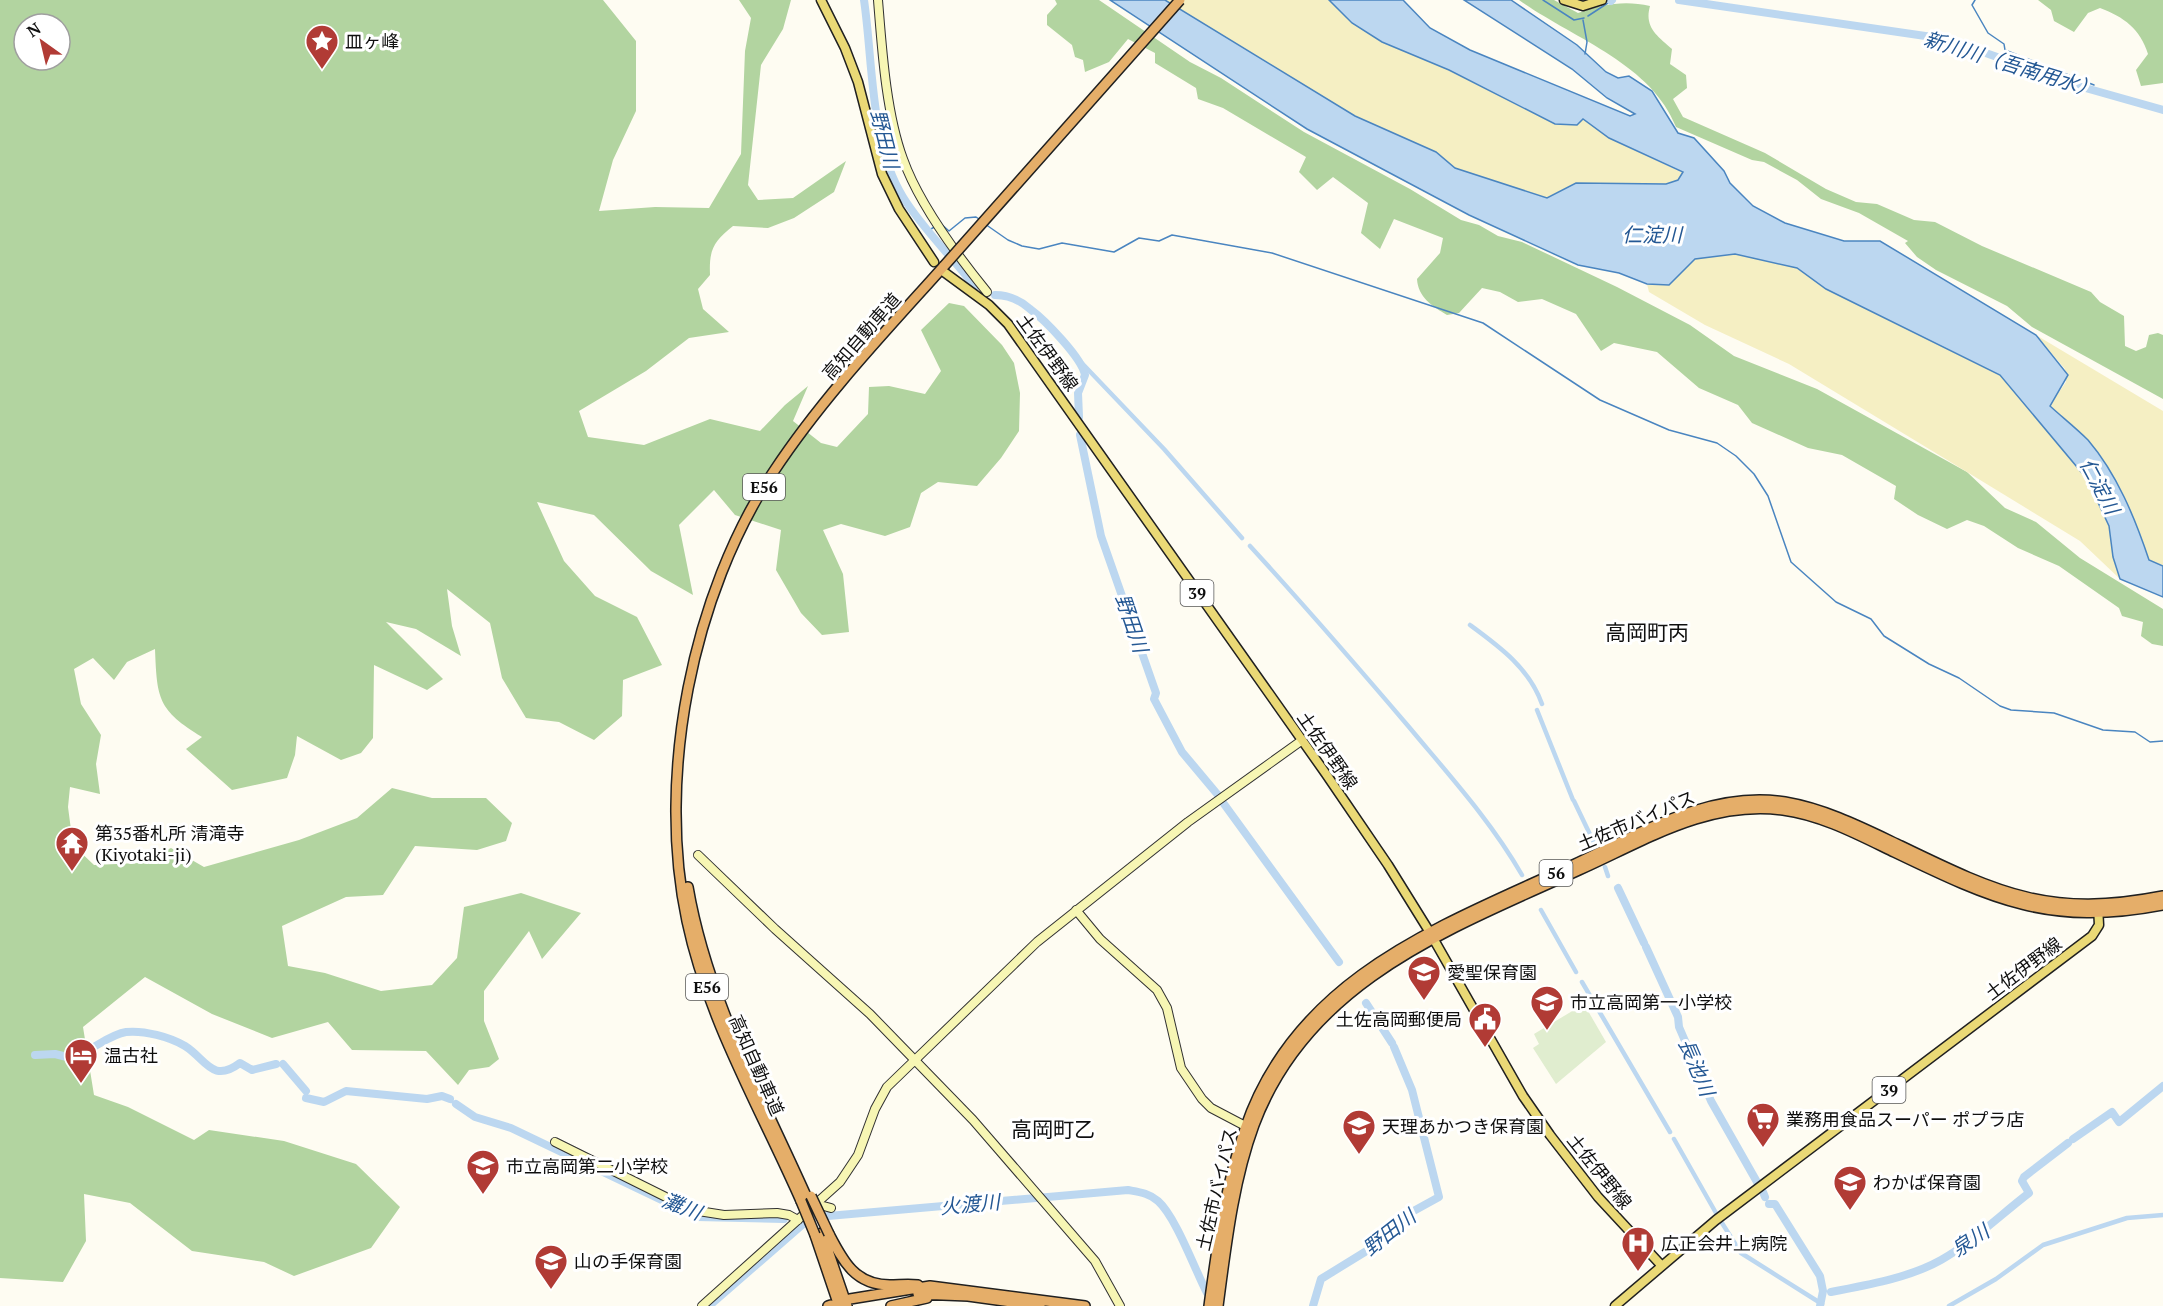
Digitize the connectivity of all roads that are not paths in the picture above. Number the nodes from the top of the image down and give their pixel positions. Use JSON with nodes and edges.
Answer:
{"nodes":[{"id":1,"x":822,"y":0,"type":"edge"},
{"id":2,"x":878,"y":0,"type":"edge"},
{"id":3,"x":1180,"y":0,"type":"edge"},
{"id":4,"x":1564,"y":0,"type":"edge"},
{"id":5,"x":1602,"y":0,"type":"edge"},
{"id":6,"x":934,"y":261,"type":"dead end"},
{"id":7,"x":944,"y":269,"type":"junction"},
{"id":8,"x":987,"y":292,"type":"dead end"},
{"id":9,"x":1301,"y":741,"type":"junction"},
{"id":10,"x":679,"y":756,"type":"junction"},
{"id":11,"x":698,"y":855,"type":"dead end"},
{"id":12,"x":2163,"y":896,"type":"edge"},
{"id":13,"x":2163,"y":905,"type":"edge"},
{"id":14,"x":1076,"y":910,"type":"junction"},
{"id":15,"x":2098,"y":910,"type":"junction"},
{"id":16,"x":1431,"y":935,"type":"junction"},
{"id":17,"x":915,"y":1058,"type":"junction"},
{"id":18,"x":1249,"y":1128,"type":"junction"},
{"id":19,"x":555,"y":1142,"type":"dead end"},
{"id":20,"x":809,"y":1200,"type":"junction"},
{"id":21,"x":831,"y":1208,"type":"dead end"},
{"id":22,"x":798,"y":1220,"type":"junction"},
{"id":23,"x":822,"y":1234,"type":"junction"},
{"id":24,"x":1661,"y":1265,"type":"junction"},
{"id":25,"x":930,"y":1286,"type":"junction"},
{"id":26,"x":1216,"y":1289,"type":"junction"},
{"id":27,"x":944,"y":1295,"type":"junction"},
{"id":28,"x":850,"y":1303,"type":"edge"},
{"id":29,"x":834,"y":1304,"type":"edge"},
{"id":30,"x":702,"y":1306,"type":"edge"},
{"id":31,"x":891,"y":1306,"type":"edge"},
{"id":32,"x":1040,"y":1306,"type":"edge"},
{"id":33,"x":1086,"y":1306,"type":"edge"},
{"id":34,"x":1120,"y":1306,"type":"edge"},
{"id":35,"x":1209,"y":1306,"type":"edge"},
{"id":36,"x":1218,"y":1306,"type":"edge"},
{"id":37,"x":1615,"y":1306,"type":"edge"}],
"edges":[{"from":1,"to":6,"type":"main road"},
{"from":2,"to":8,"type":"street"},
{"from":3,"to":7,"type":"highway","name":"高知自動車道","number":"E56","bridge":true},
{"from":4,"to":5,"type":"main road"},
{"from":7,"to":9,"type":"main road","name":"土佐伊野線","number":"39"},
{"from":7,"to":10,"type":"highway","name":"高知自動車道","number":"E56"},
{"from":9,"to":14,"type":"street"},
{"from":9,"to":16,"type":"main road","name":"土佐伊野線","number":"39"},
{"from":10,"to":20,"type":"highway","name":"高知自動車道","number":"E56"},
{"from":10,"to":20,"type":"highway","name":"高知自動車道","number":"E56"},
{"from":11,"to":17,"type":"street"},
{"from":12,"to":15,"type":"highway","name":"土佐市バイパス","number":"56"},
{"from":13,"to":15,"type":"highway","name":"土佐市バイパス","number":"56"},
{"from":14,"to":17,"type":"street"},
{"from":14,"to":18,"type":"street"},
{"from":15,"to":16,"type":"highway","name":"土佐市バイパス","number":"56"},
{"from":15,"to":24,"type":"main road","name":"土佐伊野線","number":"39"},
{"from":16,"to":18,"type":"highway","name":"土佐市バイパス","number":"56"},
{"from":16,"to":24,"type":"main road","name":"土佐伊野線","number":"39"},
{"from":17,"to":20,"type":"street"},
{"from":17,"to":34,"type":"street"},
{"from":18,"to":26,"type":"highway","name":"土佐市バイパス","number":"56"},
{"from":19,"to":22,"type":"street"},
{"from":20,"to":21,"type":"street"},
{"from":20,"to":22,"type":"street"},
{"from":20,"to":23,"type":"highway","name":"高知自動車道","number":"E56","bridge":true},
{"from":20,"to":23,"type":"highway","bridge":true},
{"from":22,"to":30,"type":"street"},
{"from":23,"to":25,"type":"highway"},
{"from":23,"to":28,"type":"highway","name":"高知自動車道","number":"E56"},
{"from":23,"to":29,"type":"highway","name":"高知自動車道","number":"E56"},
{"from":24,"to":37,"type":"main road","name":"土佐伊野線","number":"39"},
{"from":25,"to":28,"type":"highway"},
{"from":25,"to":33,"type":"highway"},
{"from":26,"to":35,"type":"highway","name":"土佐市バイパス","number":"56"},
{"from":26,"to":36,"type":"highway","name":"土佐市バイパス","number":"56"},
{"from":27,"to":28,"type":"highway"},
{"from":27,"to":31,"type":"highway"},
{"from":27,"to":32,"type":"highway"}]}
